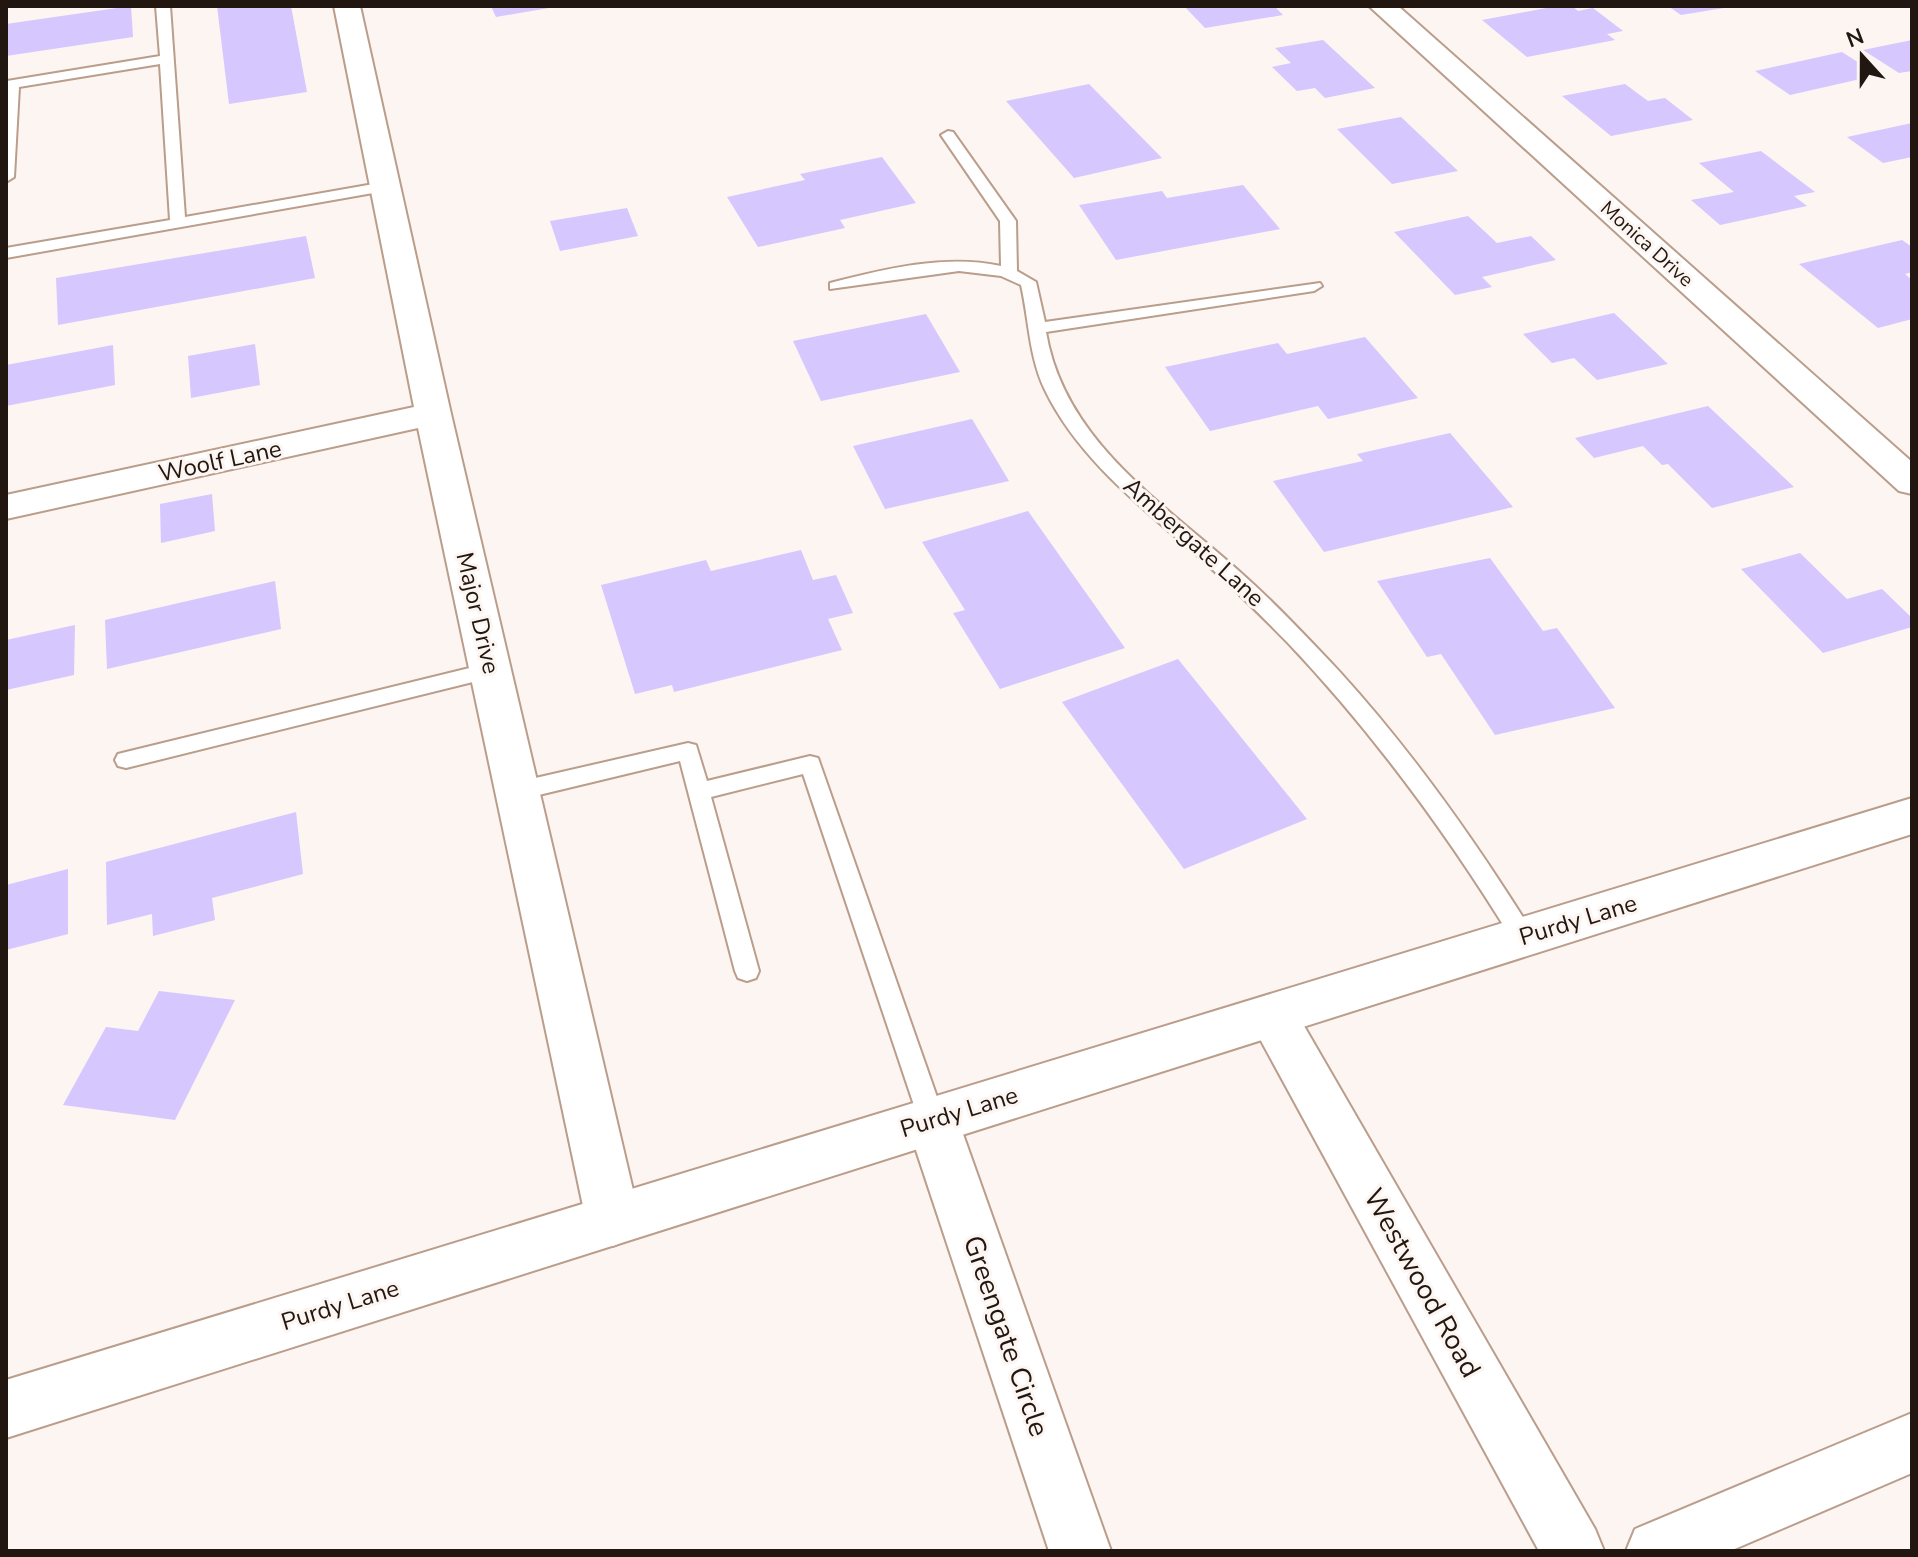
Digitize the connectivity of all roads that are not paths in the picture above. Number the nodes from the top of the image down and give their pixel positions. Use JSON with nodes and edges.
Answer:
{"nodes":[{"id":1,"x":163,"y":6,"type":"edge"},
{"id":2,"x":347,"y":6,"type":"edge"},
{"id":3,"x":1382,"y":6,"type":"edge"},
{"id":4,"x":167,"y":59,"type":"junction"},
{"id":5,"x":948,"y":135,"type":"dead end"},
{"id":6,"x":6,"y":177,"type":"edge"},
{"id":7,"x":385,"y":187,"type":"junction"},
{"id":8,"x":178,"y":223,"type":"junction"},
{"id":9,"x":6,"y":253,"type":"edge"},
{"id":10,"x":1009,"y":271,"type":"junction"},
{"id":11,"x":836,"y":286,"type":"dead end"},
{"id":12,"x":1314,"y":286,"type":"dead end"},
{"id":13,"x":1036,"y":328,"type":"junction"},
{"id":14,"x":433,"y":414,"type":"junction"},
{"id":15,"x":1912,"y":482,"type":"edge"},
{"id":16,"x":6,"y":507,"type":"edge"},
{"id":17,"x":490,"y":671,"type":"junction"},
{"id":18,"x":126,"y":760,"type":"dead end"},
{"id":19,"x":518,"y":791,"type":"junction"},
{"id":20,"x":698,"y":792,"type":"junction"},
{"id":21,"x":1912,"y":816,"type":"edge"},
{"id":22,"x":1523,"y":937,"type":"junction"},
{"id":23,"x":747,"y":971,"type":"dead end"},
{"id":24,"x":1272,"y":1015,"type":"junction"},
{"id":25,"x":932,"y":1120,"type":"junction"},
{"id":26,"x":613,"y":1220,"type":"junction"},
{"id":27,"x":6,"y":1409,"type":"edge"},
{"id":28,"x":1912,"y":1443,"type":"edge"},
{"id":29,"x":1080,"y":1551,"type":"edge"},
{"id":30,"x":1573,"y":1551,"type":"edge"},
{"id":31,"x":1657,"y":1551,"type":"edge"}],
"edges":[{"from":1,"to":4,"type":"lane"},
{"from":2,"to":7,"type":"street","name":"Major Drive"},
{"from":3,"to":15,"type":"street","name":"Monica Drive"},
{"from":4,"to":6,"type":"lane"},
{"from":4,"to":8,"type":"lane"},
{"from":5,"to":10,"type":"lane"},
{"from":7,"to":8,"type":"lane"},
{"from":7,"to":14,"type":"street","name":"Major Drive"},
{"from":8,"to":9,"type":"lane"},
{"from":10,"to":11,"type":"lane"},
{"from":10,"to":13,"type":"lane","name":"Ambergate Lane"},
{"from":12,"to":13,"type":"lane"},
{"from":13,"to":22,"type":"lane","name":"Ambergate Lane"},
{"from":14,"to":16,"type":"street","name":"Woolf Lane"},
{"from":14,"to":17,"type":"street","name":"Major Drive"},
{"from":17,"to":18,"type":"lane"},
{"from":17,"to":19,"type":"street","name":"Major Drive"},
{"from":19,"to":20,"type":"lane"},
{"from":19,"to":26,"type":"street","name":"Major Drive"},
{"from":20,"to":23,"type":"lane"},
{"from":20,"to":25,"type":"lane"},
{"from":21,"to":22,"type":"street","name":"Purdy Lane"},
{"from":22,"to":24,"type":"street","name":"Purdy Lane"},
{"from":24,"to":25,"type":"street","name":"Purdy Lane"},
{"from":24,"to":30,"type":"street","name":"Westwood Road"},
{"from":25,"to":26,"type":"street","name":"Purdy Lane"},
{"from":25,"to":29,"type":"street","name":"Greengate Circle"},
{"from":26,"to":27,"type":"street","name":"Purdy Lane"},
{"from":28,"to":31,"type":"street"}]}
